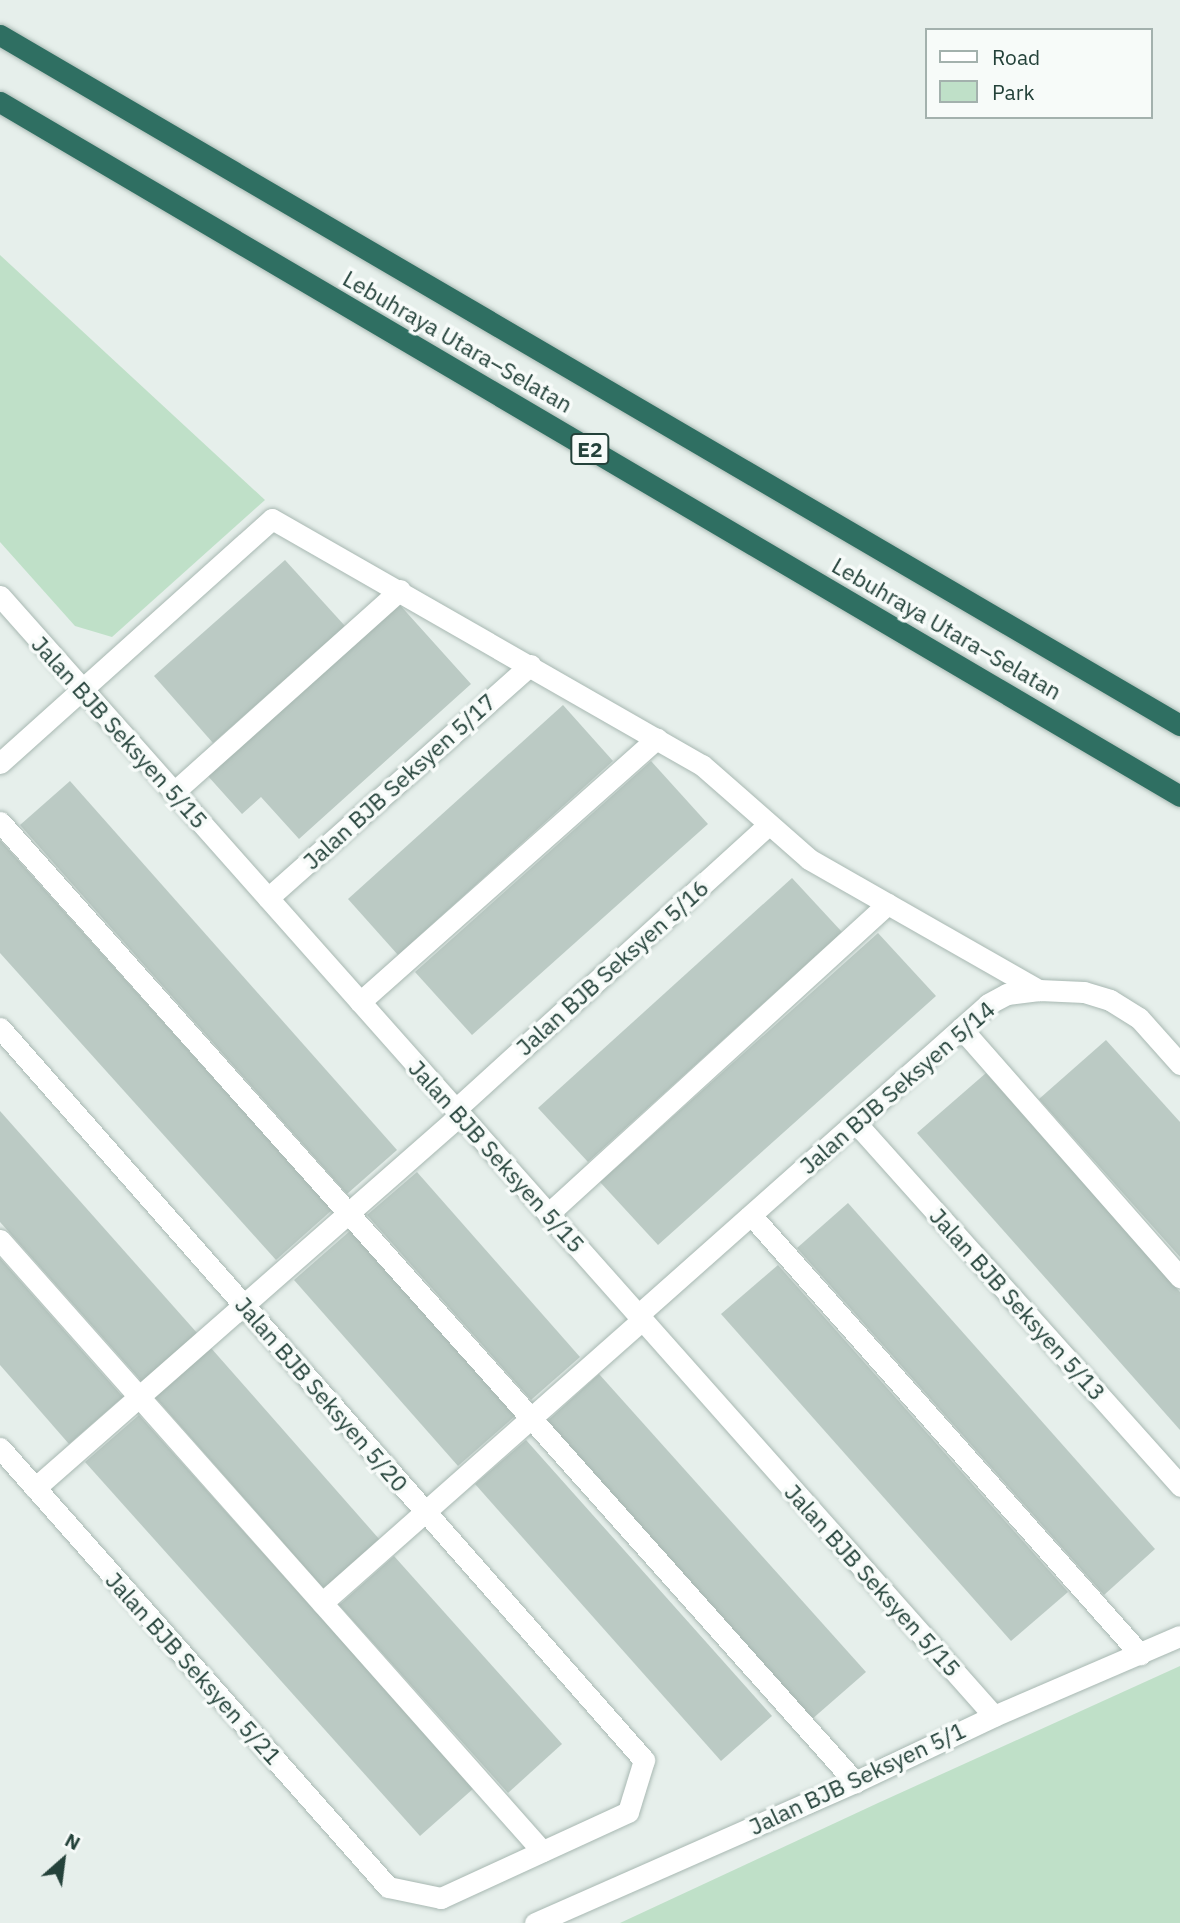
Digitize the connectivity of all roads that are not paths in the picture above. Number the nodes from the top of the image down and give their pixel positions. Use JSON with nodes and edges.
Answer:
{"nodes":[{"id":1,"x":0,"y":35,"type":"edge"},
{"id":2,"x":0,"y":102,"type":"edge"},
{"id":3,"x":400,"y":590,"type":"junction"},
{"id":4,"x":0,"y":596,"type":"edge"},
{"id":5,"x":530,"y":664,"type":"junction"},
{"id":6,"x":82,"y":689,"type":"junction"},
{"id":7,"x":1180,"y":725,"type":"edge"},
{"id":8,"x":657,"y":738,"type":"junction"},
{"id":9,"x":0,"y":763,"type":"edge"},
{"id":10,"x":174,"y":792,"type":"junction"},
{"id":11,"x":1180,"y":796,"type":"edge"},
{"id":12,"x":0,"y":822,"type":"edge"},
{"id":13,"x":769,"y":824,"type":"junction"},
{"id":14,"x":268,"y":898,"type":"junction"},
{"id":15,"x":888,"y":904,"type":"junction"},
{"id":16,"x":1039,"y":990,"type":"junction"},
{"id":17,"x":360,"y":1002,"type":"junction"},
{"id":18,"x":0,"y":1028,"type":"edge"},
{"id":19,"x":961,"y":1028,"type":"junction"},
{"id":20,"x":1180,"y":1064,"type":"edge"},
{"id":21,"x":458,"y":1112,"type":"junction"},
{"id":22,"x":856,"y":1123,"type":"junction"},
{"id":23,"x":348,"y":1214,"type":"junction"},
{"id":24,"x":548,"y":1214,"type":"junction"},
{"id":25,"x":751,"y":1215,"type":"junction"},
{"id":26,"x":0,"y":1240,"type":"edge"},
{"id":27,"x":1180,"y":1277,"type":"edge"},
{"id":28,"x":244,"y":1305,"type":"junction"},
{"id":29,"x":640,"y":1318,"type":"junction"},
{"id":30,"x":139,"y":1397,"type":"junction"},
{"id":31,"x":531,"y":1418,"type":"junction"},
{"id":32,"x":0,"y":1448,"type":"edge"},
{"id":33,"x":1180,"y":1486,"type":"edge"},
{"id":34,"x":35,"y":1488,"type":"junction"},
{"id":35,"x":426,"y":1511,"type":"junction"},
{"id":36,"x":322,"y":1603,"type":"junction"},
{"id":37,"x":1180,"y":1636,"type":"edge"},
{"id":38,"x":1140,"y":1654,"type":"junction"},
{"id":39,"x":994,"y":1716,"type":"junction"},
{"id":40,"x":855,"y":1782,"type":"junction"},
{"id":41,"x":542,"y":1851,"type":"junction"},
{"id":42,"x":535,"y":1923,"type":"edge"}],
"edges":[{"from":1,"to":7,"type":"highway","name":"Lebuhraya Utara–Selatan","number":"E2"},
{"from":2,"to":11,"type":"highway","name":"Lebuhraya Utara–Selatan","number":"E2"},
{"from":3,"to":5,"type":"street"},
{"from":3,"to":6,"type":"street"},
{"from":3,"to":10,"type":"street"},
{"from":4,"to":6,"type":"street","name":"Jalan BJB Seksyen 5/15"},
{"from":5,"to":8,"type":"street"},
{"from":5,"to":14,"type":"street","name":"Jalan BJB Seksyen 5/17"},
{"from":6,"to":9,"type":"street"},
{"from":6,"to":10,"type":"street","name":"Jalan BJB Seksyen 5/15"},
{"from":8,"to":13,"type":"street"},
{"from":8,"to":17,"type":"street"},
{"from":10,"to":14,"type":"street","name":"Jalan BJB Seksyen 5/15"},
{"from":12,"to":23,"type":"street"},
{"from":13,"to":15,"type":"street"},
{"from":13,"to":21,"type":"street","name":"Jalan BJB Seksyen 5/16"},
{"from":14,"to":17,"type":"street","name":"Jalan BJB Seksyen 5/15"},
{"from":15,"to":16,"type":"street"},
{"from":15,"to":24,"type":"street"},
{"from":16,"to":19,"type":"street","name":"Jalan BJB Seksyen 5/14"},
{"from":16,"to":20,"type":"street","name":"Jalan BJB Seksyen 5/14"},
{"from":17,"to":21,"type":"street","name":"Jalan BJB Seksyen 5/15"},
{"from":18,"to":28,"type":"street","name":"Jalan BJB Seksyen 5/20"},
{"from":19,"to":22,"type":"street","name":"Jalan BJB Seksyen 5/14"},
{"from":19,"to":27,"type":"street"},
{"from":21,"to":23,"type":"street","name":"Jalan BJB Seksyen 5/16"},
{"from":21,"to":24,"type":"street","name":"Jalan BJB Seksyen 5/15"},
{"from":22,"to":25,"type":"street","name":"Jalan BJB Seksyen 5/14"},
{"from":22,"to":33,"type":"street","name":"Jalan BJB Seksyen 5/13"},
{"from":23,"to":28,"type":"street","name":"Jalan BJB Seksyen 5/16"},
{"from":23,"to":31,"type":"street"},
{"from":24,"to":29,"type":"street","name":"Jalan BJB Seksyen 5/15"},
{"from":25,"to":29,"type":"street","name":"Jalan BJB Seksyen 5/14"},
{"from":25,"to":38,"type":"street"},
{"from":26,"to":30,"type":"street"},
{"from":28,"to":30,"type":"street","name":"Jalan BJB Seksyen 5/16"},
{"from":28,"to":35,"type":"street","name":"Jalan BJB Seksyen 5/20"},
{"from":29,"to":31,"type":"street","name":"Jalan BJB Seksyen 5/14"},
{"from":29,"to":39,"type":"street","name":"Jalan BJB Seksyen 5/15"},
{"from":30,"to":34,"type":"street","name":"Jalan BJB Seksyen 5/16"},
{"from":30,"to":36,"type":"street"},
{"from":31,"to":35,"type":"street","name":"Jalan BJB Seksyen 5/14"},
{"from":31,"to":40,"type":"street"},
{"from":32,"to":34,"type":"street","name":"Jalan BJB Seksyen 5/21"},
{"from":34,"to":41,"type":"street","name":"Jalan BJB Seksyen 5/21"},
{"from":35,"to":36,"type":"street","name":"Jalan BJB Seksyen 5/14"},
{"from":35,"to":41,"type":"street","name":"Jalan BJB Seksyen 5/20"},
{"from":36,"to":41,"type":"street"},
{"from":37,"to":38,"type":"street","name":"Jalan BJB Seksyen 5/1"},
{"from":38,"to":39,"type":"street","name":"Jalan BJB Seksyen 5/1"},
{"from":39,"to":40,"type":"street","name":"Jalan BJB Seksyen 5/1"},
{"from":40,"to":42,"type":"street","name":"Jalan BJB Seksyen 5/1"}]}
